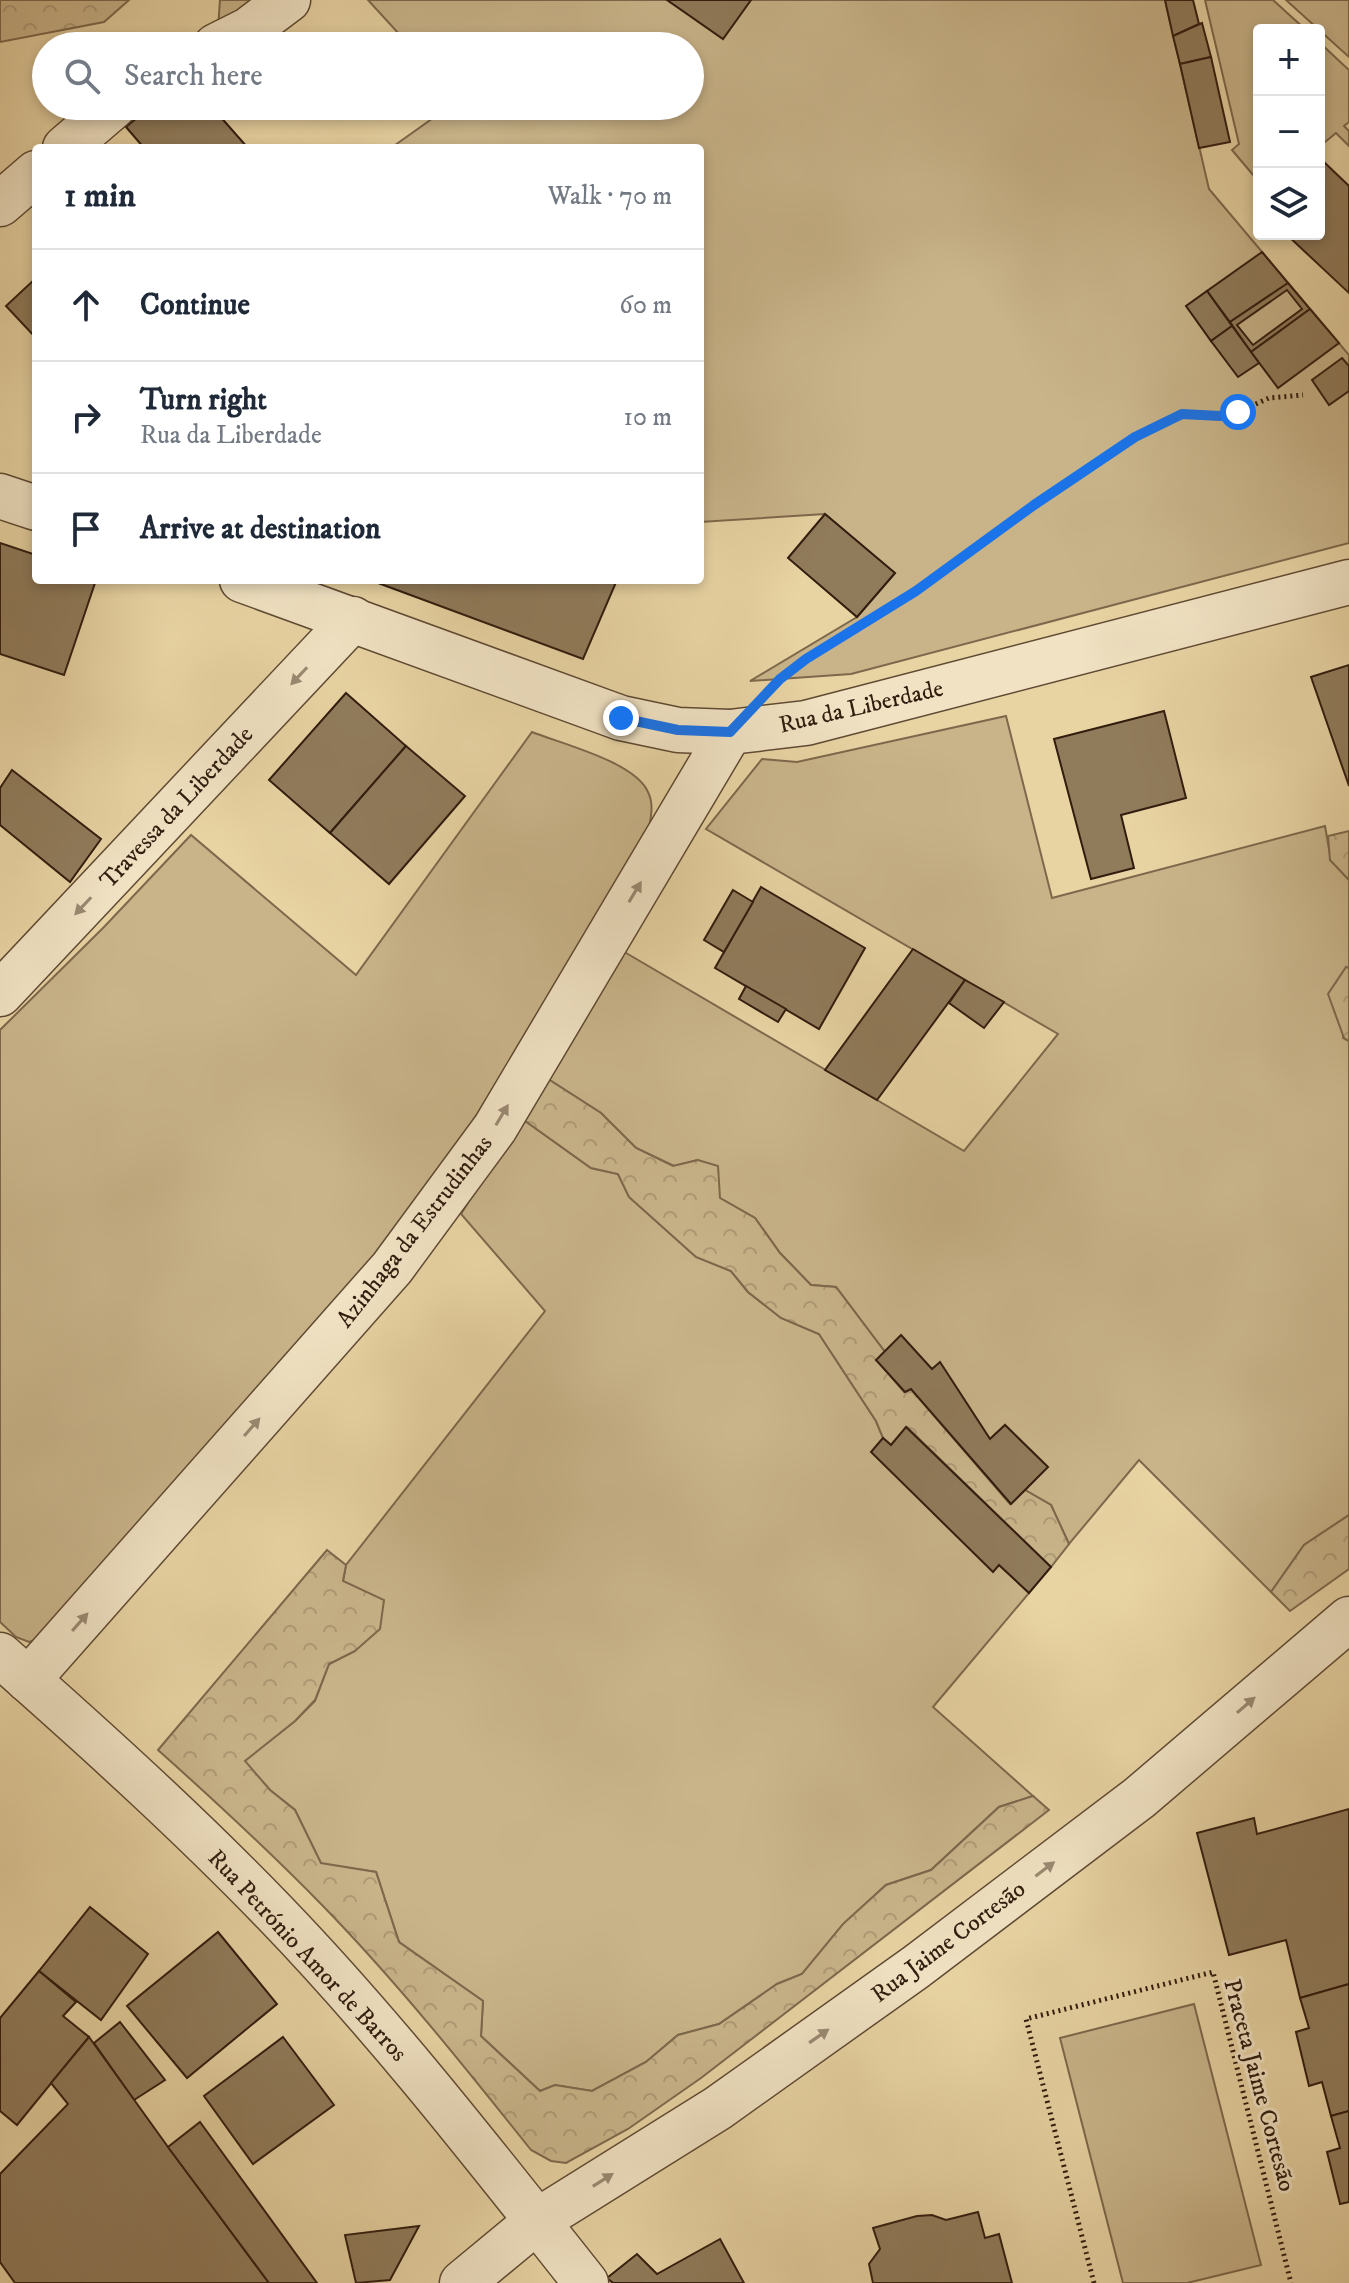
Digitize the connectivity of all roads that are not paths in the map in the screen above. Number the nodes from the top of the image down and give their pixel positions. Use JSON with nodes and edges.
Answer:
{"nodes":[{"id":1,"x":288,"y":0,"type":"edge"},
{"id":2,"x":244,"y":32,"type":"edge"},
{"id":3,"x":98,"y":120,"type":"edge"},
{"id":4,"x":70,"y":144,"type":"edge"},
{"id":5,"x":32,"y":176,"type":"edge"},
{"id":6,"x":0,"y":204,"type":"edge"},
{"id":7,"x":0,"y":496,"type":"edge"},
{"id":8,"x":32,"y":507,"type":"edge"},
{"id":9,"x":1349,"y":582,"type":"edge"},
{"id":10,"x":253,"y":584,"type":"edge"},
{"id":11,"x":353,"y":619,"type":"junction"},
{"id":12,"x":730,"y":732,"type":"junction"},
{"id":13,"x":0,"y":994,"type":"edge"},
{"id":14,"x":1349,"y":1619,"type":"edge"},
{"id":15,"x":1349,"y":1653,"type":"edge"},
{"id":16,"x":14,"y":1668,"type":"edge"},
{"id":17,"x":1287,"y":1670,"type":"junction"},
{"id":18,"x":537,"y":2221,"type":"junction"},
{"id":19,"x":462,"y":2283,"type":"edge"},
{"id":20,"x":586,"y":2283,"type":"edge"}],
"edges":[{"from":1,"to":2,"type":"street"},
{"from":3,"to":4,"type":"street"},
{"from":5,"to":6,"type":"street"},
{"from":7,"to":8,"type":"street"},
{"from":9,"to":12,"type":"street","name":"Rua da Liberdade"},
{"from":10,"to":11,"type":"street","name":"Rua da Liberdade"},
{"from":11,"to":12,"type":"street","name":"Rua da Liberdade"},
{"from":11,"to":13,"type":"street","name":"Travessa da Liberdade","one_way":true},
{"from":16,"to":12,"type":"street","name":"Azinhaga da Estrudinhas","one_way":true},
{"from":14,"to":17,"type":"street"},
{"from":15,"to":17,"type":"street","name":"Rua Jaime Cortesão"},
{"from":16,"to":18,"type":"street","name":"Rua Petrónio Amor de Barros"},
{"from":18,"to":17,"type":"street","name":"Rua Jaime Cortesão","one_way":true},
{"from":18,"to":19,"type":"street","name":"Rua Jaime Cortesão"},
{"from":18,"to":20,"type":"street","name":"Rua Petrónio Amor de Barros"}]}
